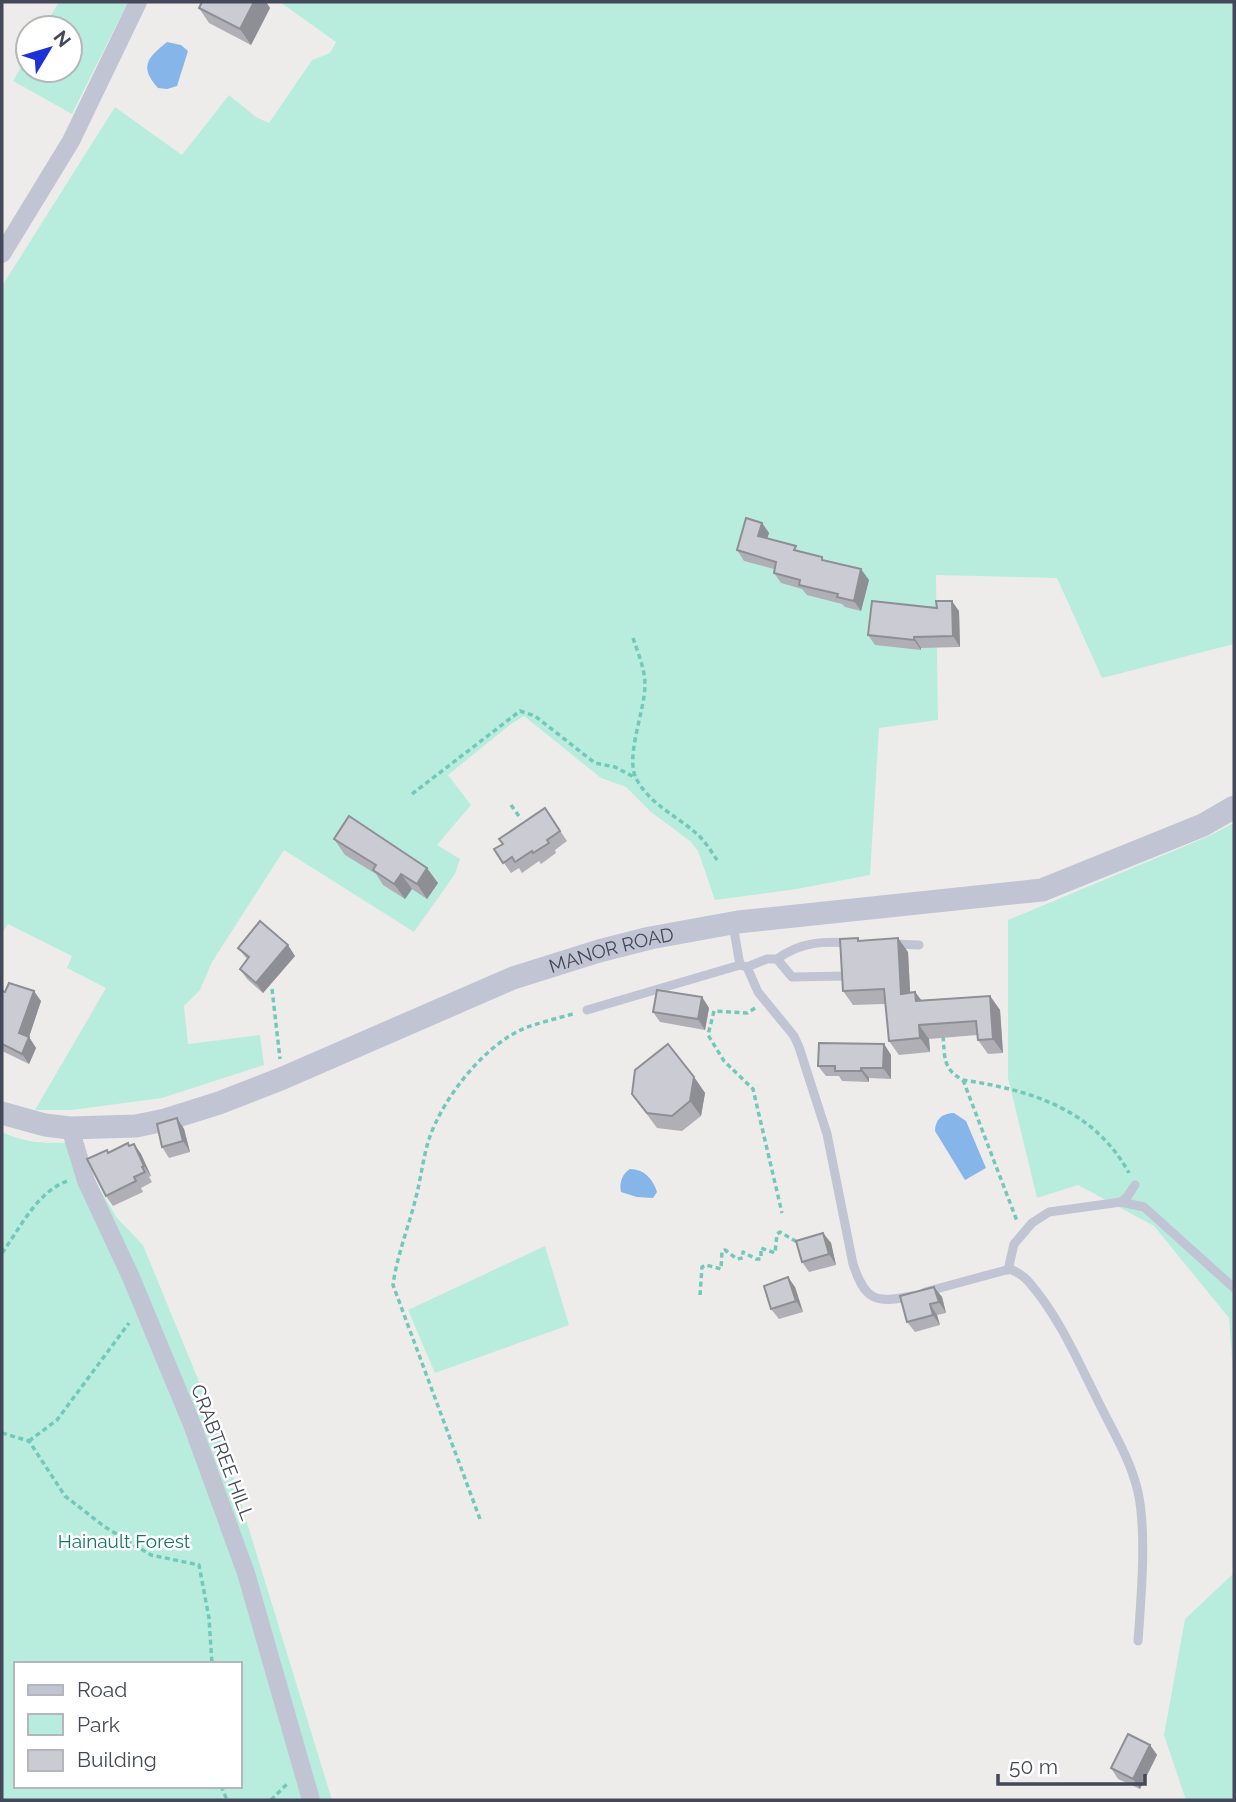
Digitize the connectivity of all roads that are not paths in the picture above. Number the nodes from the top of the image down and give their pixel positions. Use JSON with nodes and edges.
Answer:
{"nodes":[{"id":1,"x":138,"y":2,"type":"edge"},
{"id":2,"x":2,"y":254,"type":"edge"},
{"id":3,"x":1234,"y":807,"type":"edge"},
{"id":4,"x":732,"y":923,"type":"junction"},
{"id":5,"x":859,"y":943,"type":"edge"},
{"id":6,"x":883,"y":944,"type":"edge"},
{"id":7,"x":919,"y":945,"type":"dead end"},
{"id":8,"x":777,"y":959,"type":"junction"},
{"id":9,"x":744,"y":966,"type":"junction"},
{"id":10,"x":846,"y":976,"type":"edge"},
{"id":11,"x":587,"y":1010,"type":"road end"},
{"id":12,"x":2,"y":1113,"type":"edge"},
{"id":13,"x":70,"y":1128,"type":"junction"},
{"id":14,"x":1135,"y":1185,"type":"road end"},
{"id":15,"x":1121,"y":1202,"type":"junction"},
{"id":16,"x":1008,"y":1270,"type":"junction"},
{"id":17,"x":1234,"y":1288,"type":"edge"},
{"id":18,"x":1138,"y":1641,"type":"dead end"},
{"id":19,"x":312,"y":1800,"type":"edge"}],
"edges":[{"from":1,"to":2,"type":"street"},
{"from":3,"to":4,"type":"street","name":"MANOR ROAD"},
{"from":4,"to":9,"type":"lane"},
{"from":4,"to":13,"type":"street","name":"MANOR ROAD"},
{"from":5,"to":8,"type":"lane"},
{"from":6,"to":7,"type":"lane"},
{"from":8,"to":9,"type":"lane"},
{"from":8,"to":10,"type":"lane"},
{"from":9,"to":11,"type":"lane"},
{"from":9,"to":16,"type":"lane"},
{"from":12,"to":13,"type":"street","name":"MANOR ROAD"},
{"from":13,"to":19,"type":"street","name":"CRABTREE HILL"},
{"from":14,"to":15,"type":"lane"},
{"from":15,"to":16,"type":"lane"},
{"from":15,"to":17,"type":"lane"},
{"from":16,"to":18,"type":"lane"}]}
